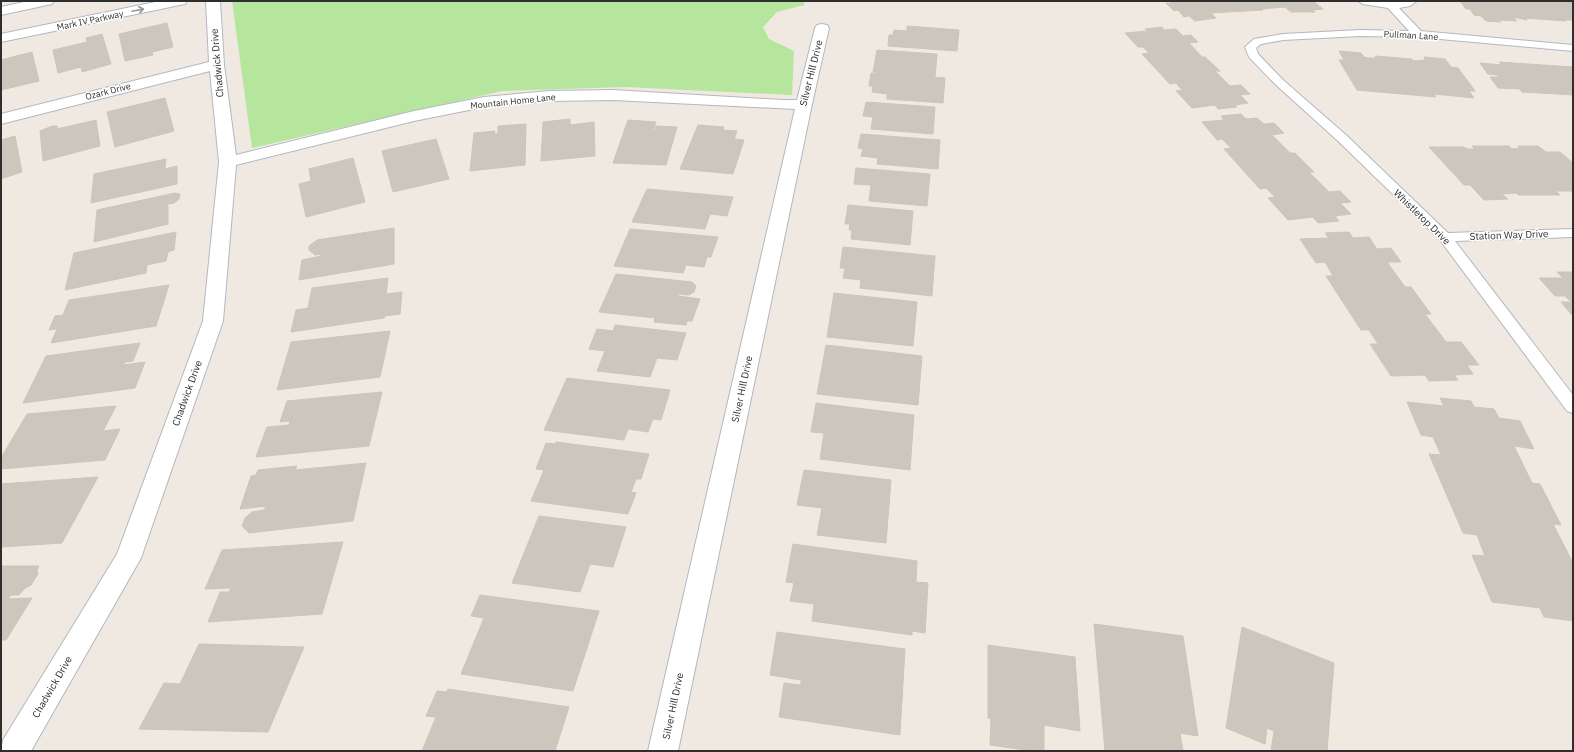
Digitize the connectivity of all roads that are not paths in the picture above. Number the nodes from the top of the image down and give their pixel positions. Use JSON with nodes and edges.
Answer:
{"nodes":[{"id":1,"x":47,"y":1,"type":"edge"},
{"id":2,"x":180,"y":1,"type":"edge"},
{"id":3,"x":212,"y":1,"type":"edge"},
{"id":4,"x":1363,"y":1,"type":"edge"},
{"id":5,"x":1412,"y":1,"type":"edge"},
{"id":6,"x":1388,"y":3,"type":"edge"},
{"id":7,"x":1,"y":11,"type":"edge"},
{"id":8,"x":822,"y":28,"type":"dead end"},
{"id":9,"x":1418,"y":34,"type":"junction"},
{"id":10,"x":1,"y":38,"type":"edge"},
{"id":11,"x":1250,"y":47,"type":"joint"},
{"id":12,"x":1573,"y":48,"type":"edge"},
{"id":13,"x":217,"y":65,"type":"junction"},
{"id":14,"x":804,"y":104,"type":"junction"},
{"id":15,"x":1,"y":119,"type":"edge"},
{"id":16,"x":228,"y":162,"type":"junction"},
{"id":17,"x":1573,"y":233,"type":"edge"},
{"id":18,"x":1445,"y":237,"type":"junction"},
{"id":19,"x":1573,"y":407,"type":"edge"},
{"id":20,"x":14,"y":751,"type":"edge"},
{"id":21,"x":663,"y":751,"type":"edge"}],
"edges":[{"from":1,"to":7,"type":"street"},
{"from":10,"to":2,"type":"street","name":"Mark IV Parkway","one_way":true},
{"from":3,"to":13,"type":"street","name":"Chadwick Drive"},
{"from":4,"to":6,"type":"lane"},
{"from":5,"to":6,"type":"lane"},
{"from":6,"to":9,"type":"lane"},
{"from":8,"to":14,"type":"street","name":"Silver Hill Drive"},
{"from":9,"to":11,"type":"lane","name":"Pullman Lane"},
{"from":9,"to":12,"type":"lane","name":"Pullman Lane"},
{"from":11,"to":18,"type":"lane","name":"Whistletop Drive"},
{"from":13,"to":15,"type":"street","name":"Ozark Drive"},
{"from":13,"to":16,"type":"street","name":"Chadwick Drive"},
{"from":14,"to":16,"type":"street","name":"Mountain Home Lane"},
{"from":14,"to":21,"type":"street","name":"Silver Hill Drive"},
{"from":16,"to":20,"type":"street","name":"Chadwick Drive"},
{"from":17,"to":18,"type":"lane","name":"Station Way Drive"},
{"from":18,"to":19,"type":"lane","name":"Whistletop Drive"}]}
